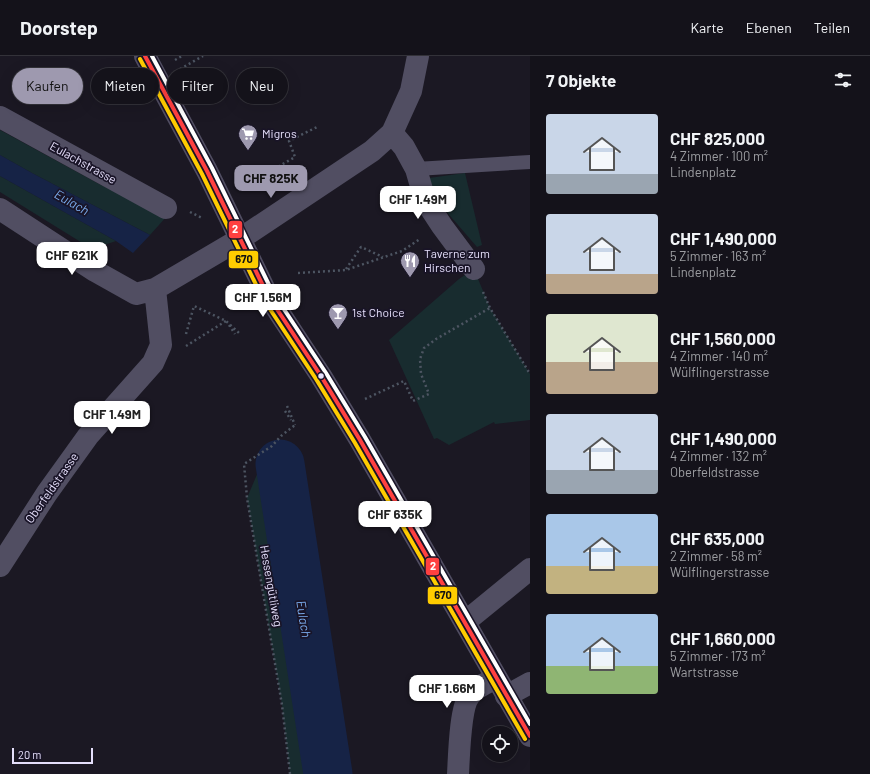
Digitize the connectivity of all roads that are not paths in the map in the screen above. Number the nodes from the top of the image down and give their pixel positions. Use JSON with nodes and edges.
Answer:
{"nodes":[{"id":1,"x":145,"y":56,"type":"edge"},
{"id":2,"x":418,"y":56,"type":"edge"},
{"id":3,"x":0,"y":117,"type":"edge"},
{"id":4,"x":392,"y":133,"type":"junction"},
{"id":5,"x":530,"y":162,"type":"edge"},
{"id":6,"x":416,"y":169,"type":"junction"},
{"id":7,"x":166,"y":208,"type":"dead end"},
{"id":8,"x":0,"y":209,"type":"edge"},
{"id":9,"x":240,"y":239,"type":"junction"},
{"id":10,"x":474,"y":269,"type":"road end"},
{"id":11,"x":155,"y":290,"type":"junction"},
{"id":12,"x":0,"y":566,"type":"edge"},
{"id":13,"x":530,"y":569,"type":"edge"},
{"id":14,"x":465,"y":622,"type":"junction"},
{"id":15,"x":530,"y":683,"type":"edge"},
{"id":16,"x":501,"y":687,"type":"junction"},
{"id":17,"x":530,"y":736,"type":"edge"},
{"id":18,"x":458,"y":774,"type":"edge"}],
"edges":[{"from":1,"to":9,"type":"street"},
{"from":2,"to":4,"type":"street"},
{"from":3,"to":7,"type":"street","name":"Eulachstrasse"},
{"from":4,"to":6,"type":"street"},
{"from":4,"to":9,"type":"street"},
{"from":5,"to":6,"type":"lane"},
{"from":6,"to":10,"type":"street"},
{"from":8,"to":11,"type":"street"},
{"from":9,"to":11,"type":"street"},
{"from":9,"to":14,"type":"street"},
{"from":11,"to":12,"type":"street","name":"Oberfeldstrasse"},
{"from":13,"to":14,"type":"street"},
{"from":14,"to":16,"type":"street"},
{"from":15,"to":16,"type":"street"},
{"from":16,"to":17,"type":"street"},
{"from":16,"to":18,"type":"street"}]}
